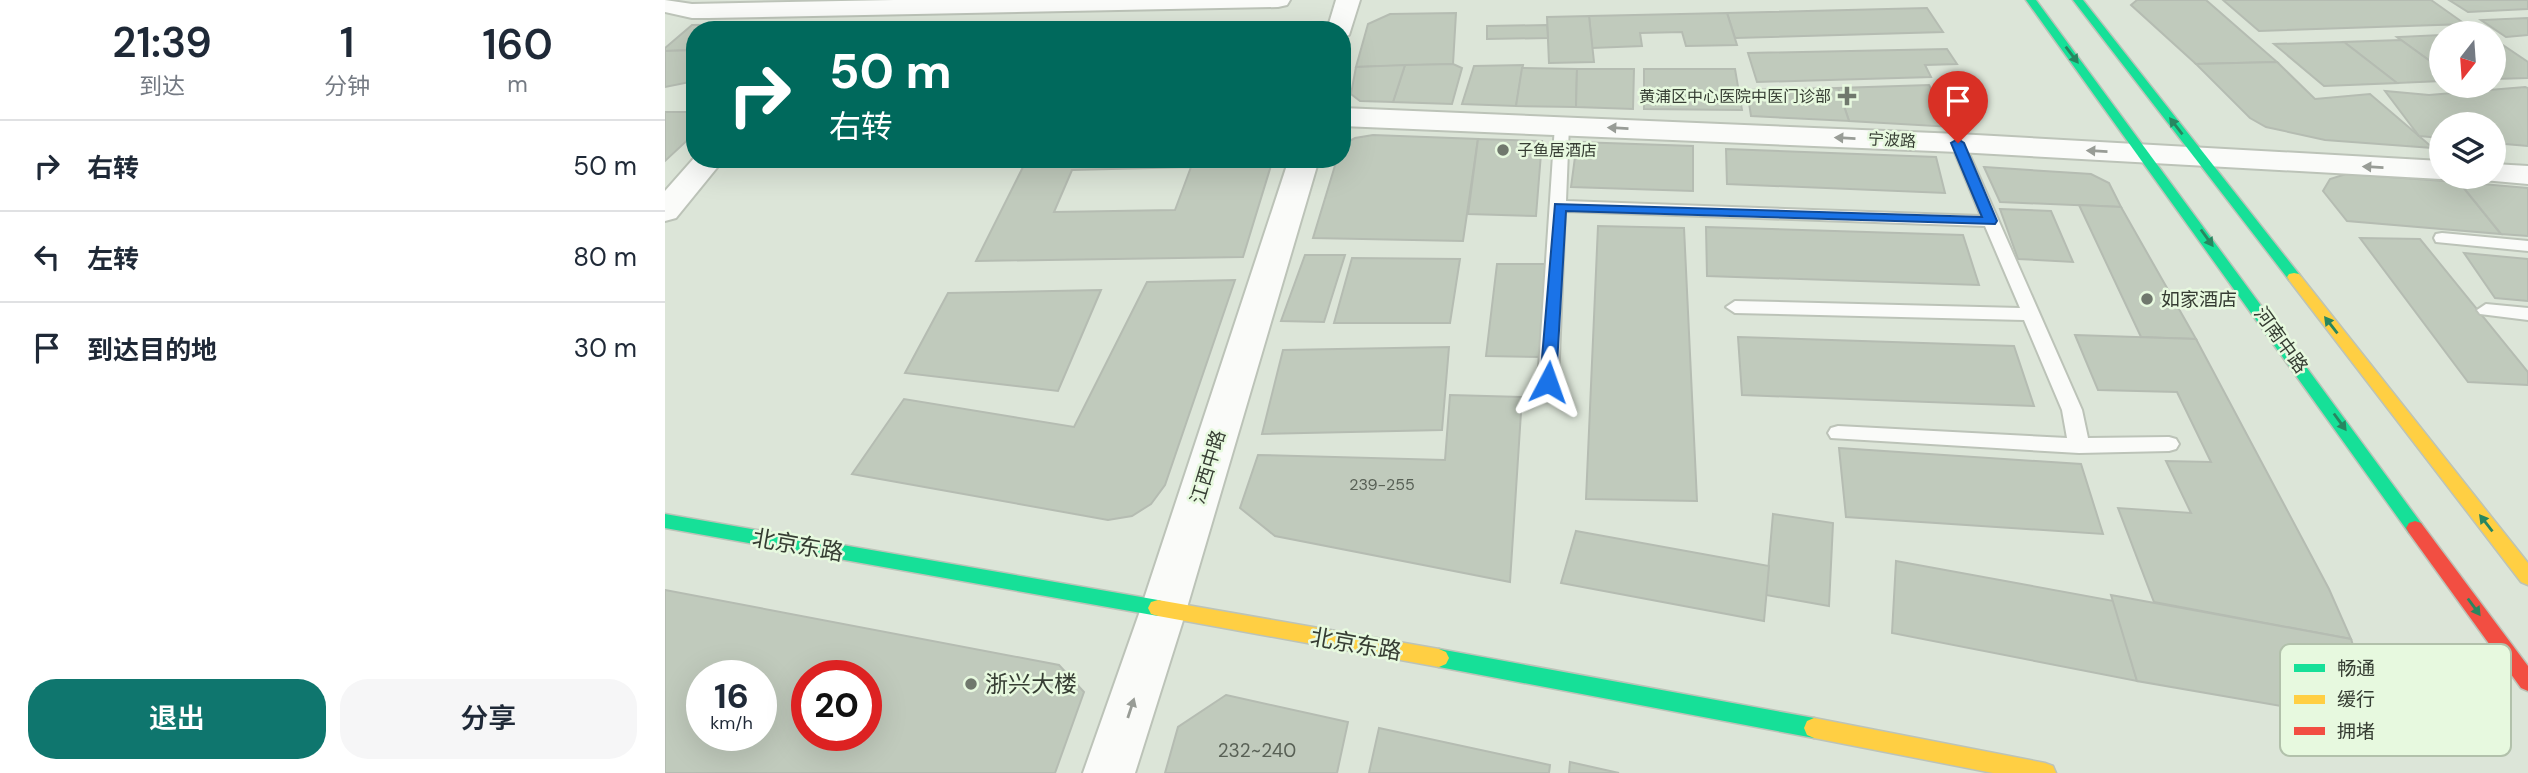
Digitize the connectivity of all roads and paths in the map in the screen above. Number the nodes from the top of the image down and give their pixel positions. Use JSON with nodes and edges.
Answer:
{"nodes":[{"id":1,"x":1278,"y":0,"type":"edge"},
{"id":2,"x":1348,"y":0,"type":"edge"},
{"id":3,"x":2031,"y":0,"type":"edge"},
{"id":4,"x":2078,"y":0,"type":"edge"},
{"id":5,"x":869,"y":4,"type":"edge"},
{"id":6,"x":665,"y":5,"type":"edge"},
{"id":7,"x":854,"y":21,"type":"edge"},
{"id":8,"x":1342,"y":21,"type":"edge"},
{"id":9,"x":1351,"y":117,"type":"edge"},
{"id":10,"x":1562,"y":125,"type":"junction"},
{"id":11,"x":1958,"y":143,"type":"junction"},
{"id":12,"x":2146,"y":154,"type":"junction"},
{"id":13,"x":2199,"y":157,"type":"junction"},
{"id":14,"x":701,"y":168,"type":"edge"},
{"id":15,"x":1301,"y":168,"type":"edge"},
{"id":16,"x":2429,"y":169,"type":"edge"},
{"id":17,"x":2506,"y":174,"type":"edge"},
{"id":18,"x":2528,"y":175,"type":"edge"},
{"id":19,"x":1559,"y":206,"type":"junction"},
{"id":20,"x":665,"y":211,"type":"edge"},
{"id":21,"x":1991,"y":221,"type":"junction"},
{"id":22,"x":2442,"y":238,"type":"dead end"},
{"id":23,"x":2528,"y":246,"type":"edge"},
{"id":24,"x":1735,"y":307,"type":"dead end"},
{"id":25,"x":2486,"y":310,"type":"dead end"},
{"id":26,"x":2030,"y":314,"type":"junction"},
{"id":27,"x":2528,"y":314,"type":"edge"},
{"id":28,"x":1548,"y":382,"type":"dead end"},
{"id":29,"x":1838,"y":433,"type":"dead end"},
{"id":30,"x":2169,"y":444,"type":"dead end"},
{"id":31,"x":2079,"y":446,"type":"junction"},
{"id":32,"x":665,"y":521,"type":"edge"},
{"id":33,"x":2528,"y":577,"type":"edge"},
{"id":34,"x":1163,"y":611,"type":"junction"},
{"id":35,"x":2501,"y":644,"type":"edge"},
{"id":36,"x":2511,"y":659,"type":"edge"},
{"id":37,"x":2528,"y":682,"type":"edge"},
{"id":38,"x":1109,"y":773,"type":"edge"},
{"id":39,"x":2045,"y":773,"type":"edge"}],
"edges":[{"from":1,"to":5,"type":"street"},
{"from":2,"to":8,"type":"street"},
{"from":3,"to":12,"type":"main road","name":"河南中路","one_way":true},
{"from":13,"to":4,"type":"main road","one_way":true},
{"from":5,"to":6,"type":"street"},
{"from":5,"to":7,"type":"street"},
{"from":9,"to":10,"type":"street","name":"宁波路"},
{"from":11,"to":10,"type":"street","name":"宁波路","one_way":true},
{"from":10,"to":19,"type":"lane"},
{"from":12,"to":11,"type":"street","name":"宁波路","one_way":true},
{"from":11,"to":21,"type":"lane"},
{"from":12,"to":13,"type":"street","name":"宁波路"},
{"from":12,"to":35,"type":"main road","name":"河南中路","one_way":true},
{"from":16,"to":13,"type":"street","name":"宁波路","one_way":true},
{"from":33,"to":13,"type":"main road","one_way":true},
{"from":14,"to":20,"type":"street"},
{"from":15,"to":34,"type":"street","name":"江西中路"},
{"from":17,"to":18,"type":"street"},
{"from":19,"to":21,"type":"lane"},
{"from":19,"to":28,"type":"lane"},
{"from":21,"to":26,"type":"lane"},
{"from":22,"to":23,"type":"lane"},
{"from":24,"to":26,"type":"lane"},
{"from":25,"to":27,"type":"lane"},
{"from":26,"to":31,"type":"lane"},
{"from":29,"to":31,"type":"lane"},
{"from":30,"to":31,"type":"lane"},
{"from":32,"to":34,"type":"main road","name":"北京东路"},
{"from":38,"to":34,"type":"street","name":"江西中路","one_way":true},
{"from":34,"to":39,"type":"main road","name":"北京东路"},
{"from":36,"to":37,"type":"main road","name":"河南中路","one_way":true}]}
